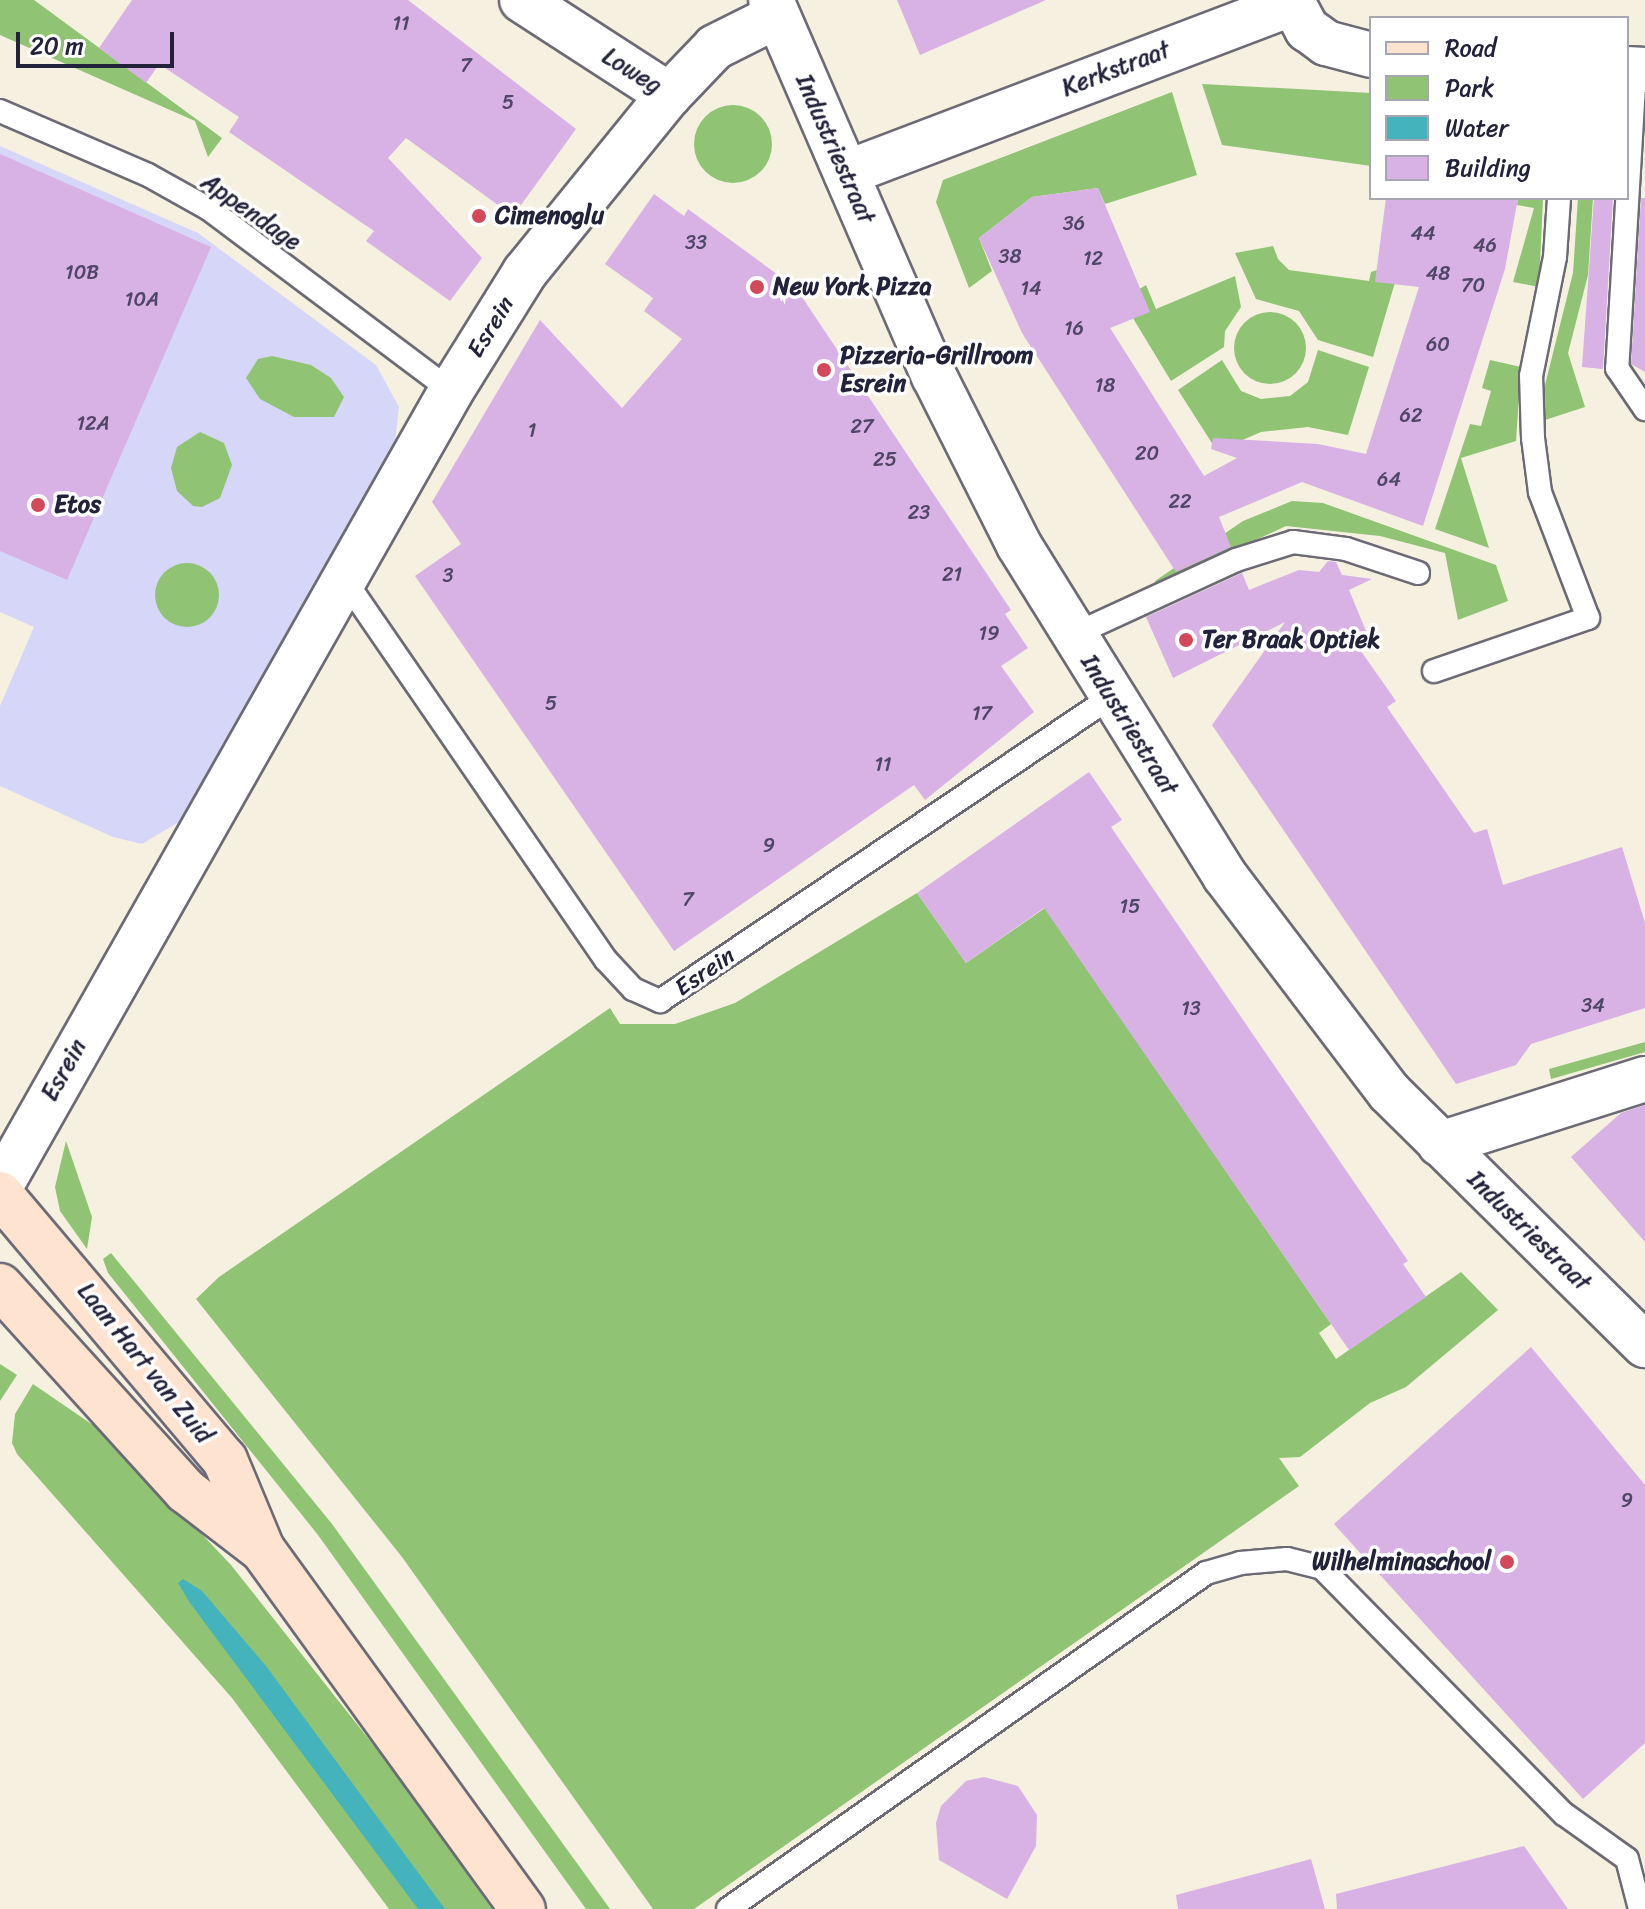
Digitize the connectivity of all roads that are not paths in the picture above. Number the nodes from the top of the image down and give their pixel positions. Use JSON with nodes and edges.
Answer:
{"nodes":[{"id":1,"x":522,"y":0,"type":"edge"},
{"id":2,"x":1293,"y":1,"type":"edge"},
{"id":3,"x":774,"y":8,"type":"edge"},
{"id":4,"x":1369,"y":54,"type":"edge"},
{"id":5,"x":1636,"y":69,"type":"edge"},
{"id":6,"x":669,"y":95,"type":"junction"},
{"id":7,"x":0,"y":111,"type":"edge"},
{"id":8,"x":846,"y":173,"type":"junction"},
{"id":9,"x":1629,"y":179,"type":"edge"},
{"id":10,"x":1559,"y":200,"type":"edge"},
{"id":11,"x":1628,"y":200,"type":"edge"},
{"id":12,"x":451,"y":391,"type":"junction"},
{"id":13,"x":1645,"y":409,"type":"edge"},
{"id":14,"x":1418,"y":573,"type":"dead end"},
{"id":15,"x":344,"y":579,"type":"junction"},
{"id":16,"x":1073,"y":635,"type":"junction"},
{"id":17,"x":1434,"y":671,"type":"dead end"},
{"id":18,"x":1111,"y":697,"type":"junction"},
{"id":19,"x":1645,"y":1079,"type":"edge"},
{"id":20,"x":1440,"y":1144,"type":"junction"},
{"id":21,"x":0,"y":1187,"type":"edge"},
{"id":22,"x":0,"y":1194,"type":"edge"},
{"id":23,"x":0,"y":1286,"type":"edge"},
{"id":24,"x":1645,"y":1345,"type":"edge"},
{"id":25,"x":262,"y":1549,"type":"junction"},
{"id":26,"x":523,"y":1909,"type":"edge"},
{"id":27,"x":728,"y":1909,"type":"edge"},
{"id":28,"x":1640,"y":1909,"type":"edge"}],
"edges":[{"from":1,"to":6,"type":"street","name":"Loweg"},
{"from":2,"to":4,"type":"street","name":"Kerkstraat"},
{"from":2,"to":8,"type":"street","name":"Kerkstraat"},
{"from":3,"to":6,"type":"street","name":"Loweg"},
{"from":3,"to":8,"type":"street","name":"Industriestraat"},
{"from":5,"to":9,"type":"lane"},
{"from":6,"to":12,"type":"street","name":"Esrein"},
{"from":7,"to":12,"type":"lane","name":"Appendage"},
{"from":8,"to":16,"type":"street","name":"Industriestraat"},
{"from":10,"to":17,"type":"lane"},
{"from":11,"to":13,"type":"lane"},
{"from":12,"to":15,"type":"street","name":"Esrein"},
{"from":14,"to":16,"type":"lane"},
{"from":15,"to":18,"type":"lane","name":"Esrein"},
{"from":15,"to":21,"type":"street","name":"Esrein"},
{"from":16,"to":18,"type":"street","name":"Industriestraat"},
{"from":18,"to":20,"type":"street","name":"Industriestraat"},
{"from":19,"to":20,"type":"street"},
{"from":20,"to":24,"type":"street","name":"Industriestraat"},
{"from":22,"to":25,"type":"main road","name":"Laan Hart van Zuid"},
{"from":23,"to":25,"type":"main road","name":"Laan Hart van Zuid"},
{"from":25,"to":26,"type":"main road","name":"Laan Hart van Zuid"},
{"from":27,"to":28,"type":"lane"}]}
